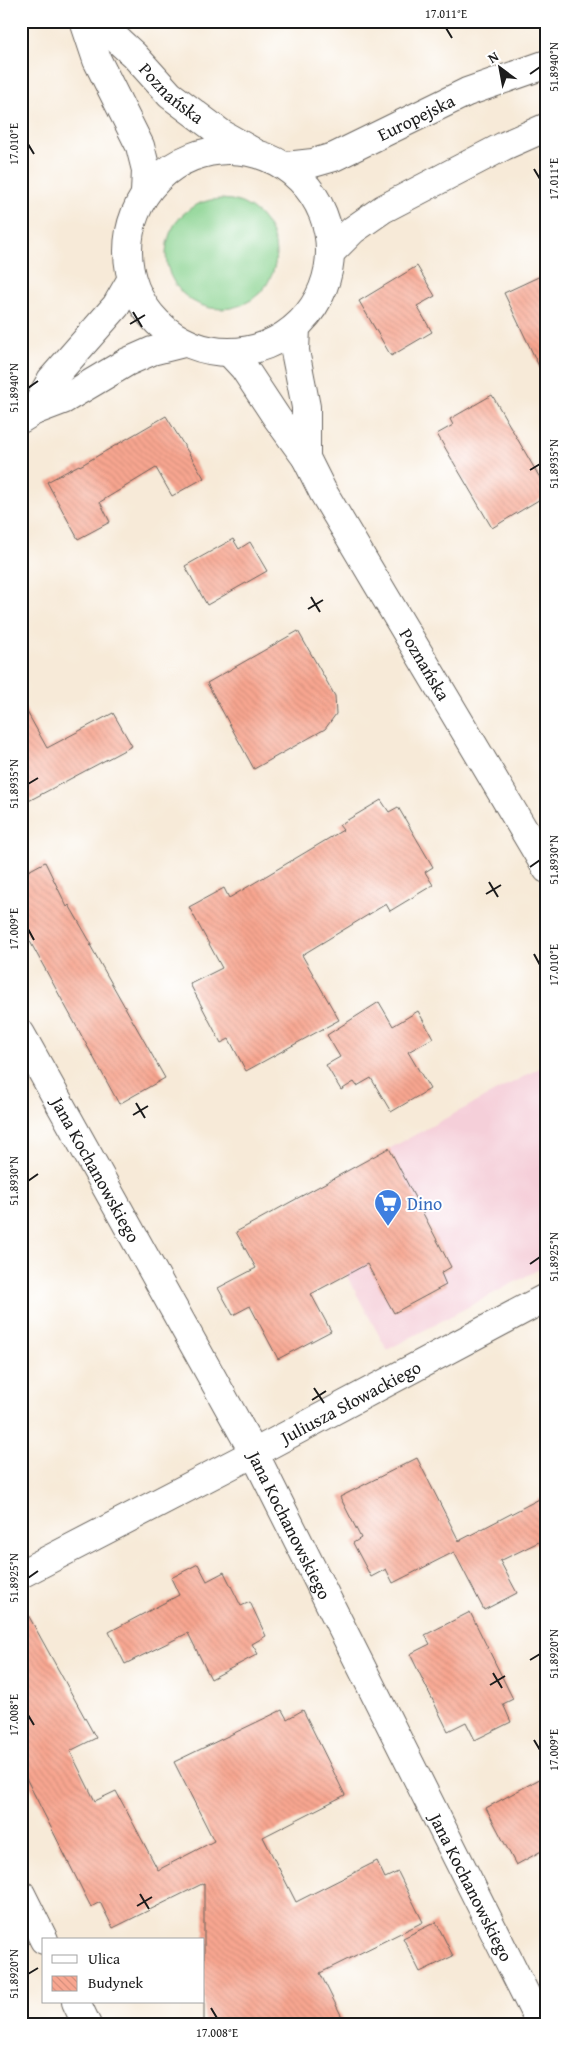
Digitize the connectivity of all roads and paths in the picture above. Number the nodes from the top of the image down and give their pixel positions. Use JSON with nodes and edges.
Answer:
{"nodes":[{"id":1,"x":84,"y":21,"type":"edge"},
{"id":2,"x":97,"y":21,"type":"edge"},
{"id":3,"x":547,"y":64,"type":"edge"},
{"id":4,"x":547,"y":127,"type":"edge"},
{"id":5,"x":255,"y":153,"type":"junction"},
{"id":6,"x":286,"y":166,"type":"junction"},
{"id":7,"x":146,"y":193,"type":"junction"},
{"id":8,"x":331,"y":252,"type":"junction"},
{"id":9,"x":131,"y":280,"type":"junction"},
{"id":10,"x":296,"y":328,"type":"junction"},
{"id":11,"x":184,"y":343,"type":"junction"},
{"id":12,"x":230,"y":353,"type":"junction"},
{"id":13,"x":28,"y":415,"type":"edge"},
{"id":14,"x":306,"y":458,"type":"junction"},
{"id":15,"x":547,"y":869,"type":"edge"},
{"id":16,"x":21,"y":1034,"type":"edge"},
{"id":17,"x":547,"y":1297,"type":"edge"},
{"id":18,"x":254,"y":1453,"type":"junction"},
{"id":19,"x":21,"y":1574,"type":"edge"},
{"id":20,"x":21,"y":1894,"type":"edge"},
{"id":21,"x":43,"y":1938,"type":"edge"},
{"id":22,"x":77,"y":2004,"type":"edge"},
{"id":23,"x":87,"y":2025,"type":"edge"},
{"id":24,"x":541,"y":2025,"type":"edge"}],
"edges":[{"from":1,"to":7,"type":"street"},
{"from":2,"to":5,"type":"street","name":"Poznańska"},
{"from":3,"to":6,"type":"street","name":"Europejska"},
{"from":4,"to":8,"type":"street"},
{"from":5,"to":6,"type":"street"},
{"from":5,"to":7,"type":"street"},
{"from":6,"to":8,"type":"street"},
{"from":7,"to":9,"type":"street"},
{"from":8,"to":10,"type":"street"},
{"from":9,"to":11,"type":"street"},
{"from":9,"to":13,"type":"street"},
{"from":10,"to":12,"type":"street"},
{"from":10,"to":14,"type":"street","name":"Poznańska"},
{"from":11,"to":12,"type":"street"},
{"from":11,"to":13,"type":"street"},
{"from":12,"to":14,"type":"street","name":"Poznańska"},
{"from":14,"to":15,"type":"street","name":"Poznańska"},
{"from":16,"to":18,"type":"street","name":"Jana Kochanowskiego"},
{"from":17,"to":18,"type":"street","name":"Juliusza Słowackiego"},
{"from":18,"to":19,"type":"street","name":"Juliusza Słowackiego"},
{"from":18,"to":24,"type":"street","name":"Jana Kochanowskiego"},
{"from":20,"to":21,"type":"street"},
{"from":22,"to":23,"type":"street"}]}
